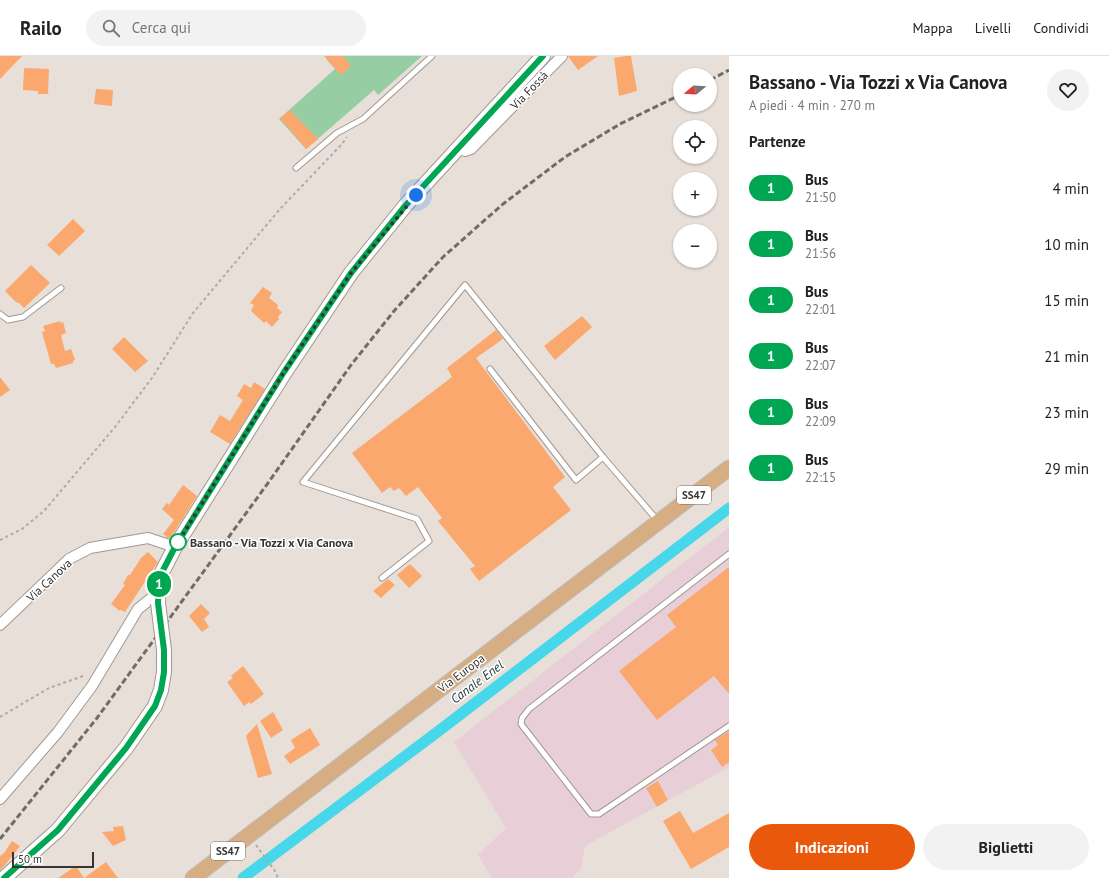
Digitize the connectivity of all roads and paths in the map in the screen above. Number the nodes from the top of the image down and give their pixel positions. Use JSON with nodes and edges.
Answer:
{"nodes":[{"id":1,"x":432,"y":56,"type":"edge"},
{"id":2,"x":543,"y":56,"type":"edge"},
{"id":3,"x":562,"y":56,"type":"edge"},
{"id":4,"x":357,"y":122,"type":"junction"},
{"id":5,"x":459,"y":148,"type":"junction"},
{"id":6,"x":296,"y":168,"type":"dead end"},
{"id":7,"x":61,"y":288,"type":"dead end"},
{"id":8,"x":0,"y":314,"type":"edge"},
{"id":9,"x":490,"y":369,"type":"dead end"},
{"id":10,"x":603,"y":458,"type":"junction"},
{"id":11,"x":729,"y":468,"type":"edge"},
{"id":12,"x":659,"y":522,"type":"junction"},
{"id":13,"x":0,"y":540,"type":"edge"},
{"id":14,"x":175,"y":547,"type":"junction"},
{"id":15,"x":729,"y":554,"type":"edge"},
{"id":16,"x":382,"y":578,"type":"dead end"},
{"id":17,"x":158,"y":598,"type":"junction"},
{"id":18,"x":0,"y":625,"type":"edge"},
{"id":19,"x":101,"y":670,"type":"junction"},
{"id":20,"x":0,"y":717,"type":"edge"},
{"id":21,"x":729,"y":726,"type":"edge"},
{"id":22,"x":0,"y":798,"type":"edge"},
{"id":23,"x":256,"y":845,"type":"dead end"},
{"id":24,"x":4,"y":878,"type":"edge"},
{"id":25,"x":192,"y":878,"type":"edge"},
{"id":26,"x":278,"y":878,"type":"edge"}],
"edges":[{"from":1,"to":4,"type":"lane"},
{"from":2,"to":5,"type":"main road"},
{"from":3,"to":5,"type":"street","name":"Via Fossà"},
{"from":4,"to":6,"type":"lane"},
{"from":4,"to":13,"type":"path"},
{"from":5,"to":14,"type":"main road"},
{"from":7,"to":8,"type":"lane"},
{"from":9,"to":10,"type":"lane"},
{"from":10,"to":12,"type":"lane"},
{"from":10,"to":16,"type":"lane"},
{"from":11,"to":12,"type":"main road","name":"Via Europa","number":"SS47"},
{"from":12,"to":25,"type":"main road","name":"Via Europa","number":"SS47"},
{"from":14,"to":17,"type":"main road"},
{"from":14,"to":18,"type":"street","name":"Via Canova"},
{"from":15,"to":21,"type":"lane"},
{"from":17,"to":19,"type":"street"},
{"from":17,"to":24,"type":"main road","bridge":true},
{"from":19,"to":20,"type":"path"},
{"from":19,"to":22,"type":"street"},
{"from":23,"to":26,"type":"path"}]}
